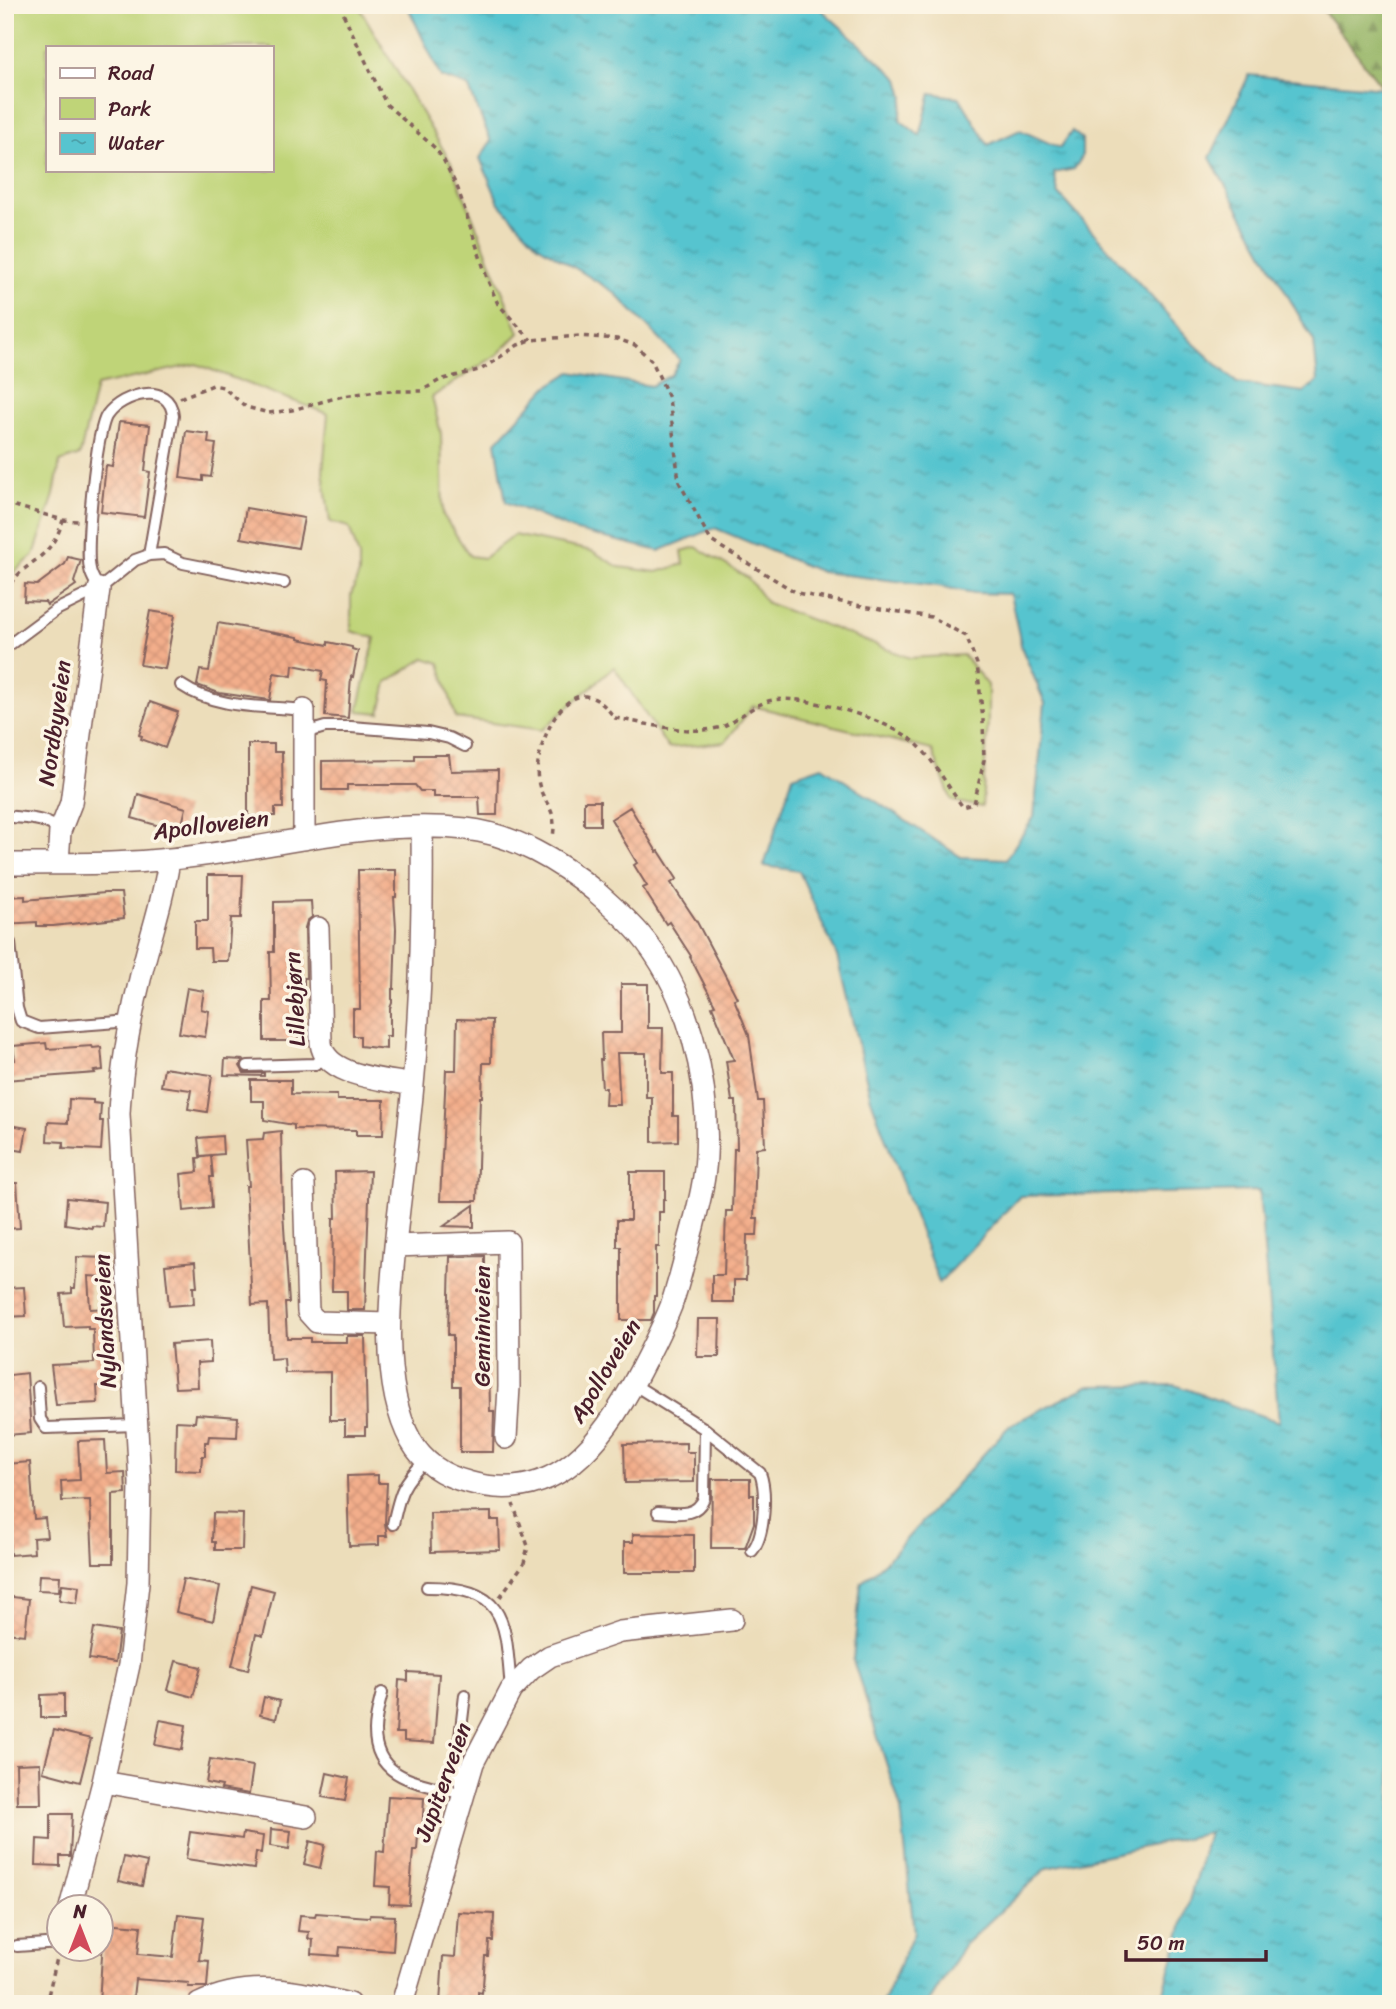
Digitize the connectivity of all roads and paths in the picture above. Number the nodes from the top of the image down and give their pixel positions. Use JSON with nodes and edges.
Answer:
{"nodes":[{"id":1,"x":339,"y":5,"type":"edge"},
{"id":2,"x":531,"y":340,"type":"junction"},
{"id":3,"x":169,"y":403,"type":"junction"},
{"id":4,"x":5,"y":503,"type":"edge"},
{"id":5,"x":63,"y":520,"type":"junction"},
{"id":6,"x":91,"y":522,"type":"junction"},
{"id":7,"x":149,"y":555,"type":"junction"},
{"id":8,"x":284,"y":583,"type":"dead end"},
{"id":9,"x":99,"y":589,"type":"junction"},
{"id":10,"x":5,"y":592,"type":"edge"},
{"id":11,"x":5,"y":648,"type":"edge"},
{"id":12,"x":181,"y":685,"type":"dead end"},
{"id":13,"x":304,"y":710,"type":"joint"},
{"id":14,"x":305,"y":733,"type":"junction"},
{"id":15,"x":465,"y":746,"type":"dead end"},
{"id":16,"x":5,"y":816,"type":"edge"},
{"id":17,"x":422,"y":828,"type":"junction"},
{"id":18,"x":60,"y":831,"type":"junction"},
{"id":19,"x":303,"y":839,"type":"junction"},
{"id":20,"x":541,"y":856,"type":"junction"},
{"id":21,"x":169,"y":860,"type":"junction"},
{"id":22,"x":58,"y":863,"type":"junction"},
{"id":23,"x":5,"y":864,"type":"edge"},
{"id":24,"x":318,"y":928,"type":"dead end"},
{"id":25,"x":10,"y":943,"type":"dead end"},
{"id":26,"x":132,"y":1021,"type":"junction"},
{"id":27,"x":326,"y":1058,"type":"junction"},
{"id":28,"x":248,"y":1066,"type":"dead end"},
{"id":29,"x":413,"y":1085,"type":"junction"},
{"id":30,"x":304,"y":1184,"type":"dead end"},
{"id":31,"x":396,"y":1246,"type":"junction"},
{"id":32,"x":389,"y":1324,"type":"junction"},
{"id":33,"x":633,"y":1384,"type":"junction"},
{"id":34,"x":38,"y":1387,"type":"dead end"},
{"id":35,"x":136,"y":1424,"type":"junction"},
{"id":36,"x":705,"y":1429,"type":"junction"},
{"id":37,"x":506,"y":1438,"type":"dead end"},
{"id":38,"x":425,"y":1461,"type":"junction"},
{"id":39,"x":508,"y":1489,"type":"junction"},
{"id":40,"x":658,"y":1512,"type":"dead end"},
{"id":41,"x":393,"y":1524,"type":"dead end"},
{"id":42,"x":752,"y":1551,"type":"dead end"},
{"id":43,"x":427,"y":1587,"type":"dead end"},
{"id":44,"x":494,"y":1605,"type":"junction"},
{"id":45,"x":732,"y":1620,"type":"dead end"},
{"id":46,"x":511,"y":1690,"type":"junction"},
{"id":47,"x":382,"y":1693,"type":"dead end"},
{"id":48,"x":465,"y":1695,"type":"dead end"},
{"id":49,"x":103,"y":1782,"type":"junction"},
{"id":50,"x":463,"y":1794,"type":"junction"},
{"id":51,"x":306,"y":1817,"type":"dead end"},
{"id":52,"x":74,"y":1894,"type":"edge"},
{"id":53,"x":17,"y":1946,"type":"dead end"},
{"id":54,"x":46,"y":1946,"type":"edge"},
{"id":55,"x":56,"y":1964,"type":"edge"},
{"id":56,"x":5,"y":1999,"type":"edge"},
{"id":57,"x":29,"y":2004,"type":"edge"},
{"id":58,"x":46,"y":2004,"type":"edge"},
{"id":59,"x":199,"y":2004,"type":"edge"},
{"id":60,"x":349,"y":2004,"type":"edge"},
{"id":61,"x":402,"y":2004,"type":"edge"}],
"edges":[{"from":1,"to":2,"type":"path"},
{"from":2,"to":3,"type":"path"},
{"from":2,"to":20,"type":"path"},
{"from":3,"to":6,"type":"lane"},
{"from":3,"to":7,"type":"lane"},
{"from":4,"to":5,"type":"path"},
{"from":5,"to":6,"type":"path"},
{"from":5,"to":10,"type":"path"},
{"from":6,"to":9,"type":"lane"},
{"from":7,"to":8,"type":"lane"},
{"from":7,"to":9,"type":"lane"},
{"from":9,"to":11,"type":"lane"},
{"from":9,"to":18,"type":"street","name":"Nordbyveien"},
{"from":12,"to":13,"type":"lane"},
{"from":13,"to":14,"type":"street"},
{"from":14,"to":15,"type":"lane"},
{"from":14,"to":19,"type":"street"},
{"from":16,"to":18,"type":"lane"},
{"from":17,"to":19,"type":"street","name":"Apolloveien"},
{"from":17,"to":20,"type":"street","name":"Apolloveien"},
{"from":17,"to":29,"type":"street","name":"Apolloveien"},
{"from":18,"to":22,"type":"street","name":"Nordbyveien"},
{"from":19,"to":21,"type":"street","name":"Apolloveien"},
{"from":20,"to":33,"type":"street","name":"Apolloveien"},
{"from":21,"to":22,"type":"street","name":"Apolloveien"},
{"from":21,"to":26,"type":"street","name":"Nylandsveien"},
{"from":22,"to":23,"type":"street","name":"Apolloveien"},
{"from":24,"to":27,"type":"street","name":"Lillebjørn"},
{"from":25,"to":26,"type":"lane"},
{"from":26,"to":35,"type":"street","name":"Nylandsveien"},
{"from":27,"to":28,"type":"lane"},
{"from":27,"to":29,"type":"street","name":"Lillebjørn"},
{"from":29,"to":31,"type":"street","name":"Apolloveien"},
{"from":30,"to":32,"type":"street"},
{"from":31,"to":32,"type":"street","name":"Apolloveien"},
{"from":31,"to":37,"type":"street","name":"Geminiveien"},
{"from":32,"to":38,"type":"street","name":"Apolloveien"},
{"from":33,"to":36,"type":"lane"},
{"from":33,"to":39,"type":"street","name":"Apolloveien"},
{"from":34,"to":35,"type":"lane"},
{"from":35,"to":49,"type":"street","name":"Nylandsveien"},
{"from":36,"to":40,"type":"lane"},
{"from":36,"to":42,"type":"lane"},
{"from":38,"to":39,"type":"street","name":"Apolloveien"},
{"from":38,"to":41,"type":"lane"},
{"from":39,"to":44,"type":"path"},
{"from":43,"to":44,"type":"lane"},
{"from":44,"to":46,"type":"lane"},
{"from":45,"to":46,"type":"street","name":"Jupiterveien"},
{"from":46,"to":50,"type":"street","name":"Jupiterveien"},
{"from":47,"to":50,"type":"lane"},
{"from":48,"to":50,"type":"lane"},
{"from":49,"to":51,"type":"street"},
{"from":49,"to":52,"type":"street","name":"Nylandsveien"},
{"from":50,"to":61,"type":"street","name":"Jupiterveien"},
{"from":53,"to":54,"type":"lane"},
{"from":55,"to":58,"type":"path"},
{"from":56,"to":57,"type":"path"},
{"from":59,"to":60,"type":"street"}]}
